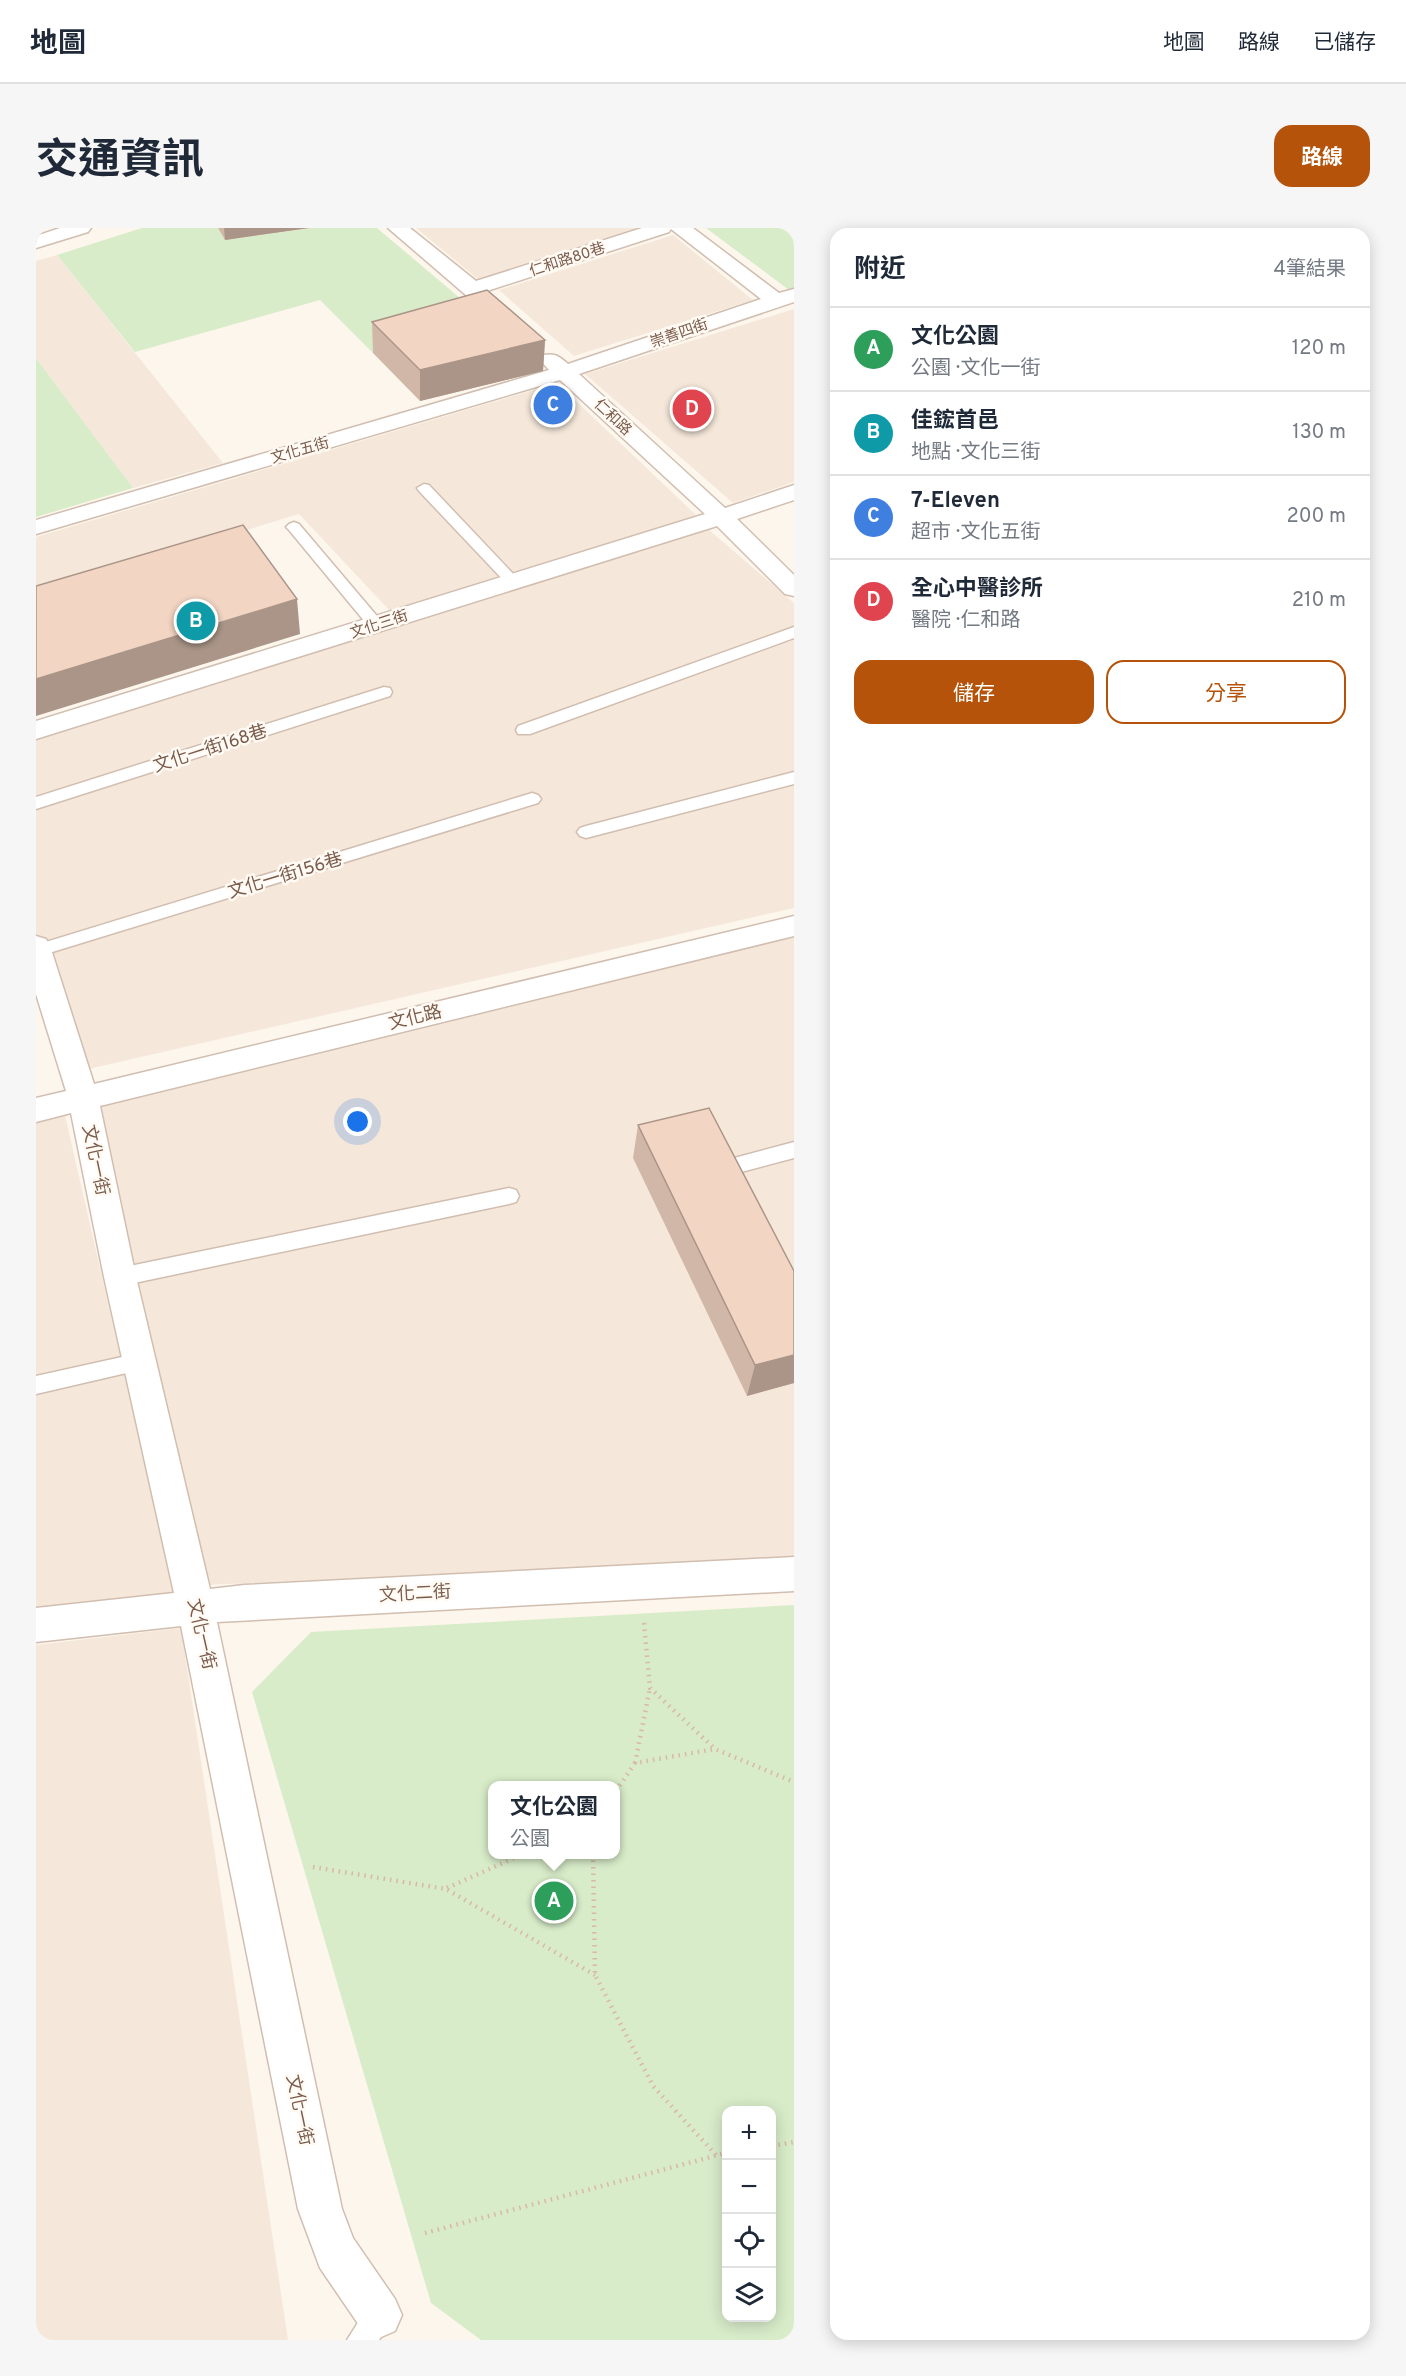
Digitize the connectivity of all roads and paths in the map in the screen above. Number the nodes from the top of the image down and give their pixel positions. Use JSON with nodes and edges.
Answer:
{"nodes":[{"id":1,"x":81,"y":228,"type":"edge"},
{"id":2,"x":398,"y":228,"type":"edge"},
{"id":3,"x":662,"y":228,"type":"edge"},
{"id":4,"x":680,"y":228,"type":"edge"},
{"id":5,"x":36,"y":242,"type":"edge"},
{"id":6,"x":473,"y":289,"type":"junction"},
{"id":7,"x":785,"y":298,"type":"edge"},
{"id":8,"x":523,"y":334,"type":"edge"},
{"id":9,"x":539,"y":349,"type":"edge"},
{"id":10,"x":564,"y":372,"type":"junction"},
{"id":11,"x":424,"y":488,"type":"dead end"},
{"id":12,"x":794,"y":492,"type":"edge"},
{"id":13,"x":721,"y":517,"type":"junction"},
{"id":14,"x":36,"y":527,"type":"edge"},
{"id":15,"x":294,"y":527,"type":"dead end"},
{"id":16,"x":512,"y":581,"type":"junction"},
{"id":17,"x":794,"y":589,"type":"edge"},
{"id":18,"x":376,"y":625,"type":"junction"},
{"id":19,"x":794,"y":632,"type":"edge"},
{"id":20,"x":384,"y":692,"type":"dead end"},
{"id":21,"x":36,"y":730,"type":"edge"},
{"id":22,"x":524,"y":730,"type":"dead end"},
{"id":23,"x":794,"y":778,"type":"edge"},
{"id":24,"x":532,"y":799,"type":"dead end"},
{"id":25,"x":36,"y":803,"type":"edge"},
{"id":26,"x":586,"y":832,"type":"dead end"},
{"id":27,"x":794,"y":926,"type":"edge"},
{"id":28,"x":37,"y":949,"type":"edge"},
{"id":29,"x":83,"y":1098,"type":"junction"},
{"id":30,"x":36,"y":1110,"type":"edge"},
{"id":31,"x":794,"y":1150,"type":"edge"},
{"id":32,"x":730,"y":1167,"type":"edge"},
{"id":33,"x":508,"y":1196,"type":"dead end"},
{"id":34,"x":120,"y":1277,"type":"junction"},
{"id":35,"x":140,"y":1362,"type":"junction"},
{"id":36,"x":36,"y":1384,"type":"edge"},
{"id":37,"x":794,"y":1574,"type":"edge"},
{"id":38,"x":196,"y":1607,"type":"junction"},
{"id":39,"x":644,"y":1623,"type":"dead end"},
{"id":40,"x":36,"y":1625,"type":"edge"},
{"id":41,"x":650,"y":1688,"type":"junction"},
{"id":42,"x":715,"y":1749,"type":"junction"},
{"id":43,"x":635,"y":1763,"type":"junction"},
{"id":44,"x":794,"y":1782,"type":"edge"},
{"id":45,"x":620,"y":1784,"type":"edge"},
{"id":46,"x":512,"y":1859,"type":"edge"},
{"id":47,"x":593,"y":1859,"type":"edge"},
{"id":48,"x":313,"y":1867,"type":"dead end"},
{"id":49,"x":446,"y":1889,"type":"junction"},
{"id":50,"x":596,"y":1976,"type":"junction"},
{"id":51,"x":794,"y":2142,"type":"edge"},
{"id":52,"x":776,"y":2145,"type":"edge"},
{"id":53,"x":722,"y":2154,"type":"edge"},
{"id":54,"x":716,"y":2155,"type":"junction"},
{"id":55,"x":425,"y":2233,"type":"dead end"},
{"id":56,"x":370,"y":2327,"type":"edge"}],
"edges":[{"from":1,"to":5,"type":"street"},
{"from":2,"to":6,"type":"street"},
{"from":3,"to":6,"type":"street","name":"仁和路80巷"},
{"from":4,"to":7,"type":"street"},
{"from":6,"to":8,"type":"street"},
{"from":7,"to":10,"type":"street","name":"崇善四街"},
{"from":9,"to":10,"type":"street","name":"仁和路"},
{"from":10,"to":13,"type":"street","name":"仁和路"},
{"from":10,"to":14,"type":"street","name":"文化五街"},
{"from":11,"to":16,"type":"lane"},
{"from":12,"to":13,"type":"street","name":"文化三街"},
{"from":13,"to":16,"type":"street","name":"文化三街"},
{"from":13,"to":17,"type":"street","name":"仁和路"},
{"from":15,"to":18,"type":"lane"},
{"from":16,"to":18,"type":"street","name":"文化三街"},
{"from":18,"to":21,"type":"street","name":"文化三街"},
{"from":19,"to":22,"type":"lane"},
{"from":20,"to":25,"type":"lane","name":"文化一街168巷"},
{"from":23,"to":26,"type":"lane"},
{"from":24,"to":28,"type":"lane","name":"文化一街156巷"},
{"from":27,"to":29,"type":"street","name":"文化路"},
{"from":28,"to":29,"type":"street","name":"文化一街"},
{"from":29,"to":30,"type":"street","name":"文化路"},
{"from":29,"to":34,"type":"street","name":"文化一街"},
{"from":31,"to":32,"type":"lane"},
{"from":33,"to":34,"type":"lane"},
{"from":34,"to":35,"type":"street","name":"文化一街"},
{"from":35,"to":36,"type":"lane"},
{"from":35,"to":38,"type":"street","name":"文化一街"},
{"from":37,"to":38,"type":"street","name":"文化二街"},
{"from":38,"to":40,"type":"street","name":"文化二街"},
{"from":38,"to":56,"type":"street","name":"文化一街"},
{"from":39,"to":41,"type":"path"},
{"from":41,"to":42,"type":"path"},
{"from":41,"to":43,"type":"path"},
{"from":42,"to":43,"type":"path"},
{"from":42,"to":44,"type":"path"},
{"from":43,"to":45,"type":"path"},
{"from":46,"to":49,"type":"path"},
{"from":47,"to":50,"type":"path"},
{"from":48,"to":49,"type":"path"},
{"from":49,"to":50,"type":"path"},
{"from":50,"to":54,"type":"path"},
{"from":51,"to":52,"type":"path"},
{"from":53,"to":54,"type":"path"},
{"from":54,"to":55,"type":"path"}]}
